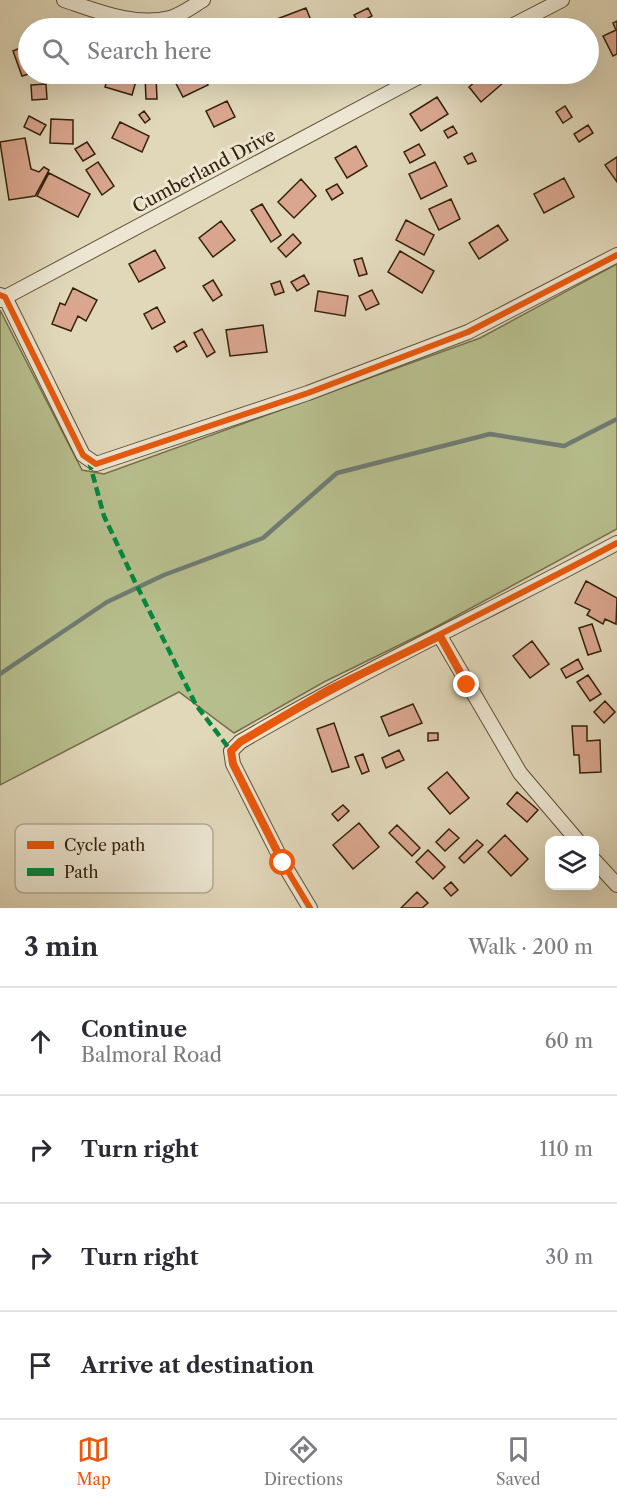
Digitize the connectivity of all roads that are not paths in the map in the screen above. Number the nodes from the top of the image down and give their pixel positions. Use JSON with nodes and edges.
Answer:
{"nodes":[{"id":1,"x":64,"y":0,"type":"edge"},
{"id":2,"x":203,"y":0,"type":"edge"},
{"id":3,"x":562,"y":0,"type":"edge"},
{"id":4,"x":126,"y":18,"type":"edge"},
{"id":5,"x":170,"y":18,"type":"edge"},
{"id":6,"x":527,"y":18,"type":"edge"},
{"id":7,"x":405,"y":84,"type":"edge"},
{"id":8,"x":617,"y":255,"type":"edge"},
{"id":9,"x":2,"y":297,"type":"edge"},
{"id":10,"x":617,"y":543,"type":"edge"},
{"id":11,"x":440,"y":636,"type":"junction"},
{"id":12,"x":574,"y":836,"type":"edge"},
{"id":13,"x":599,"y":865,"type":"edge"},
{"id":14,"x":617,"y":885,"type":"edge"},
{"id":15,"x":310,"y":908,"type":"edge"}],
"edges":[{"from":1,"to":4,"type":"street"},
{"from":2,"to":5,"type":"street"},
{"from":3,"to":6,"type":"street"},
{"from":7,"to":9,"type":"street","name":"Cumberland Drive"},
{"from":8,"to":9,"type":"street"},
{"from":10,"to":11,"type":"street"},
{"from":11,"to":12,"type":"street"},
{"from":11,"to":15,"type":"street"},
{"from":13,"to":14,"type":"street"}]}
